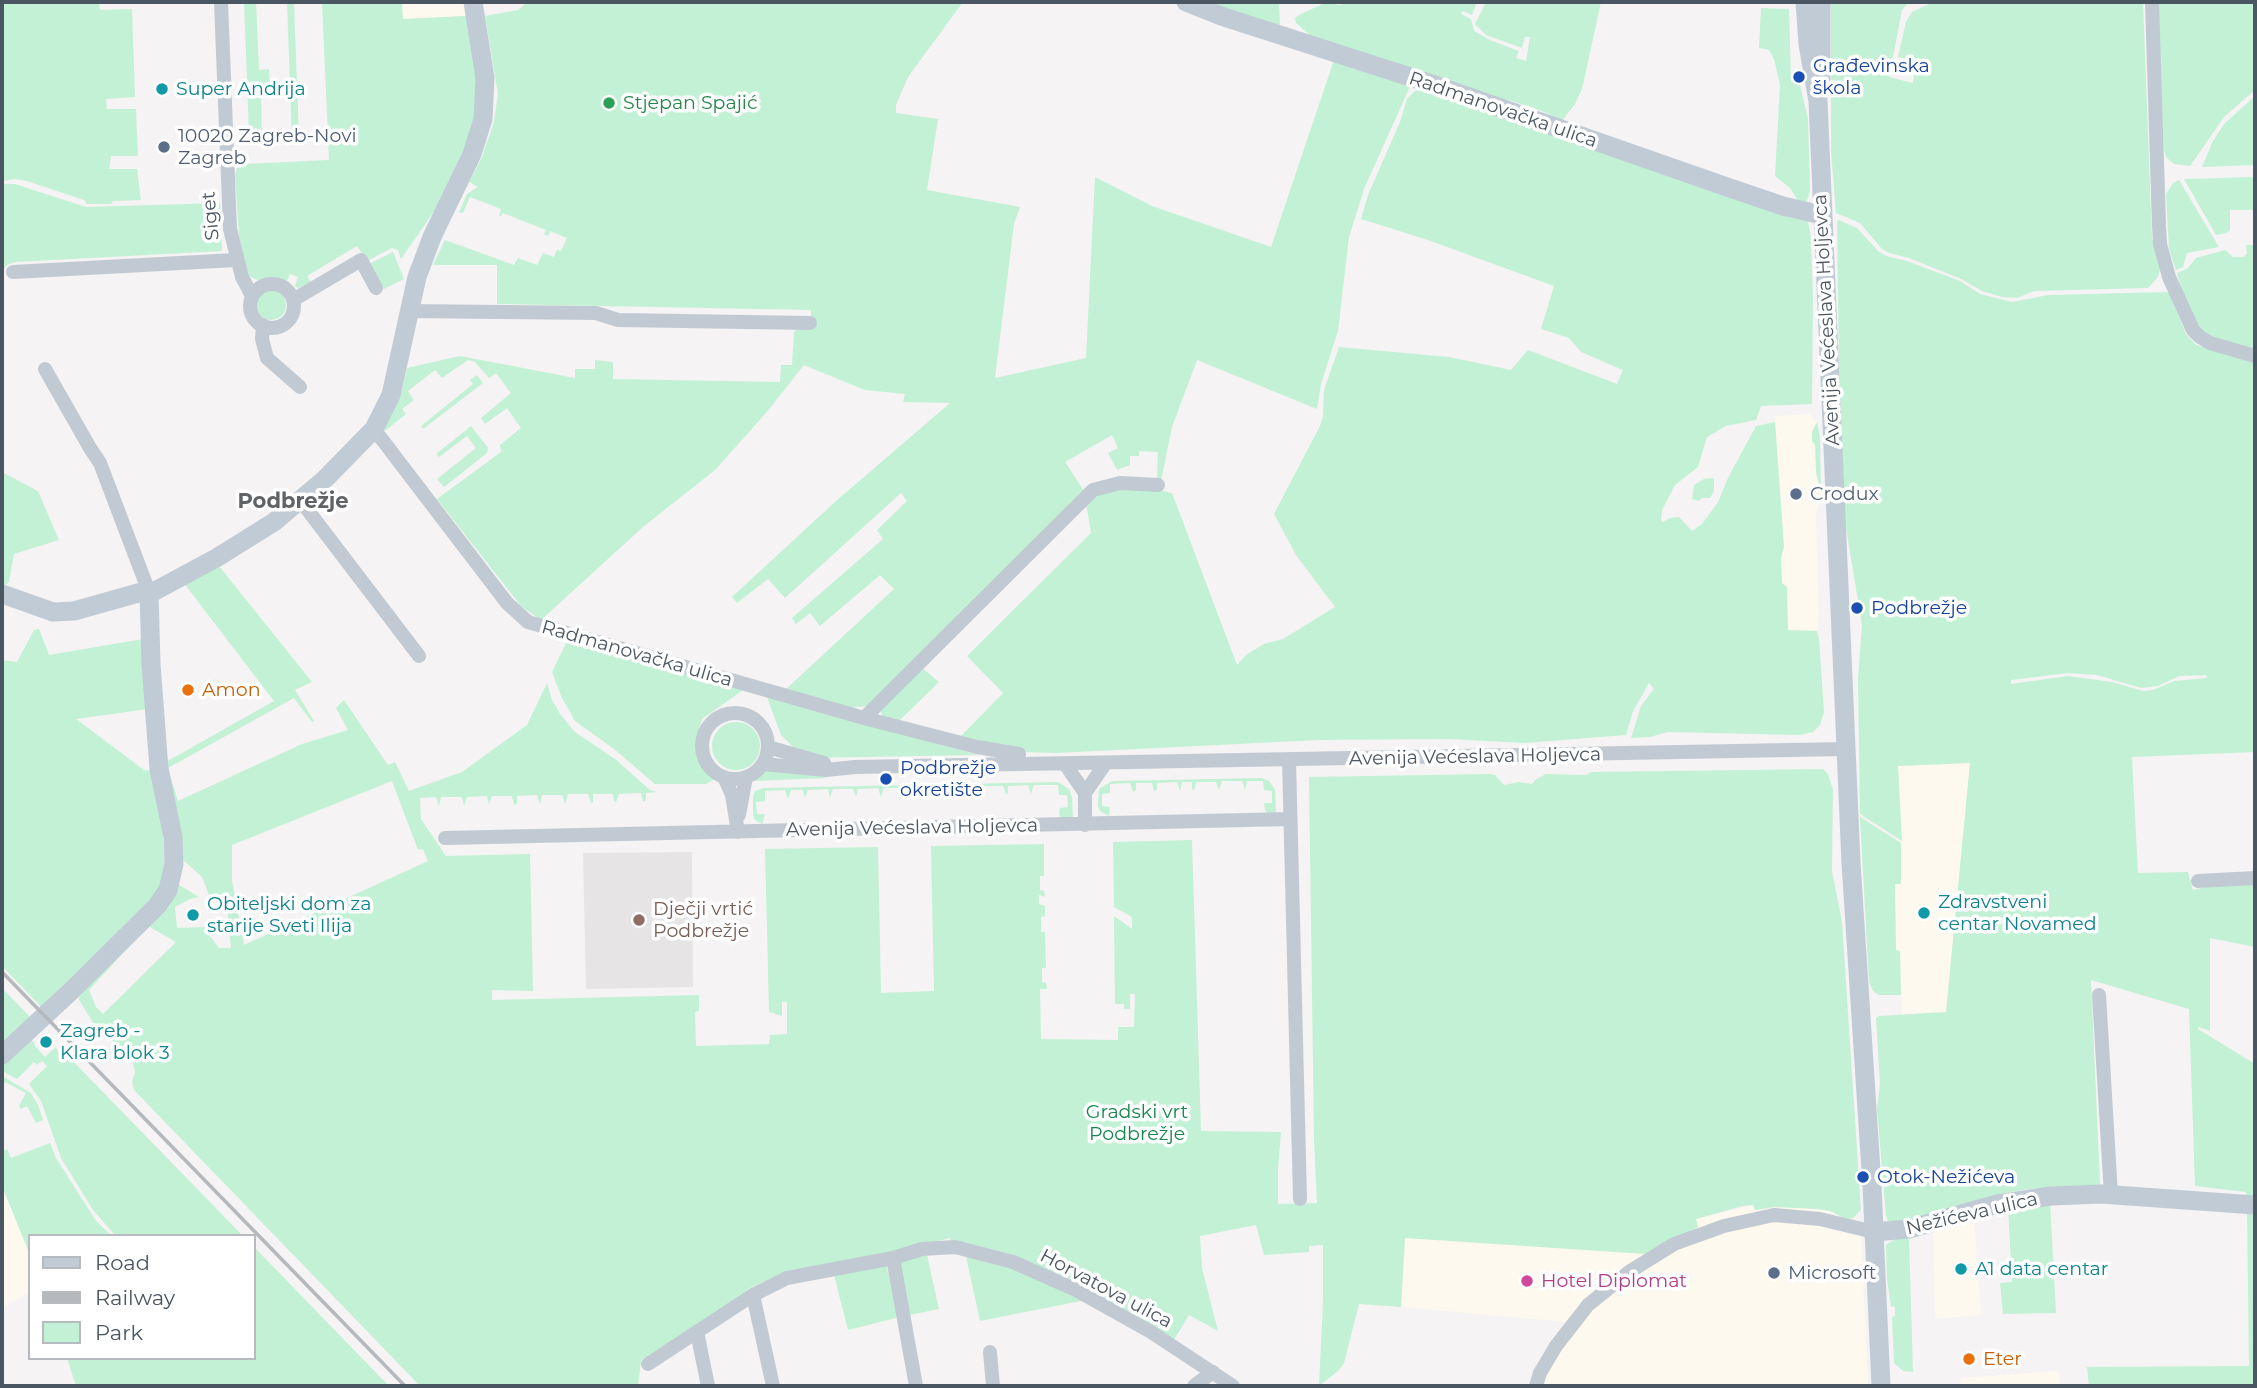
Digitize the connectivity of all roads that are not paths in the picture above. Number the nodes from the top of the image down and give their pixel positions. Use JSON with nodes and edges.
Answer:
{"nodes":[{"id":1,"x":221,"y":2,"type":"edge"},
{"id":2,"x":473,"y":2,"type":"edge"},
{"id":3,"x":1186,"y":2,"type":"edge"},
{"id":4,"x":1805,"y":2,"type":"edge"},
{"id":5,"x":1821,"y":2,"type":"edge"},
{"id":6,"x":2152,"y":2,"type":"edge"},
{"id":7,"x":1818,"y":101,"type":"junction"},
{"id":8,"x":1822,"y":215,"type":"junction"},
{"id":9,"x":236,"y":260,"type":"junction"},
{"id":10,"x":13,"y":272,"type":"dead end"},
{"id":11,"x":376,"y":288,"type":"dead end"},
{"id":12,"x":252,"y":296,"type":"junction"},
{"id":13,"x":293,"y":300,"type":"junction"},
{"id":14,"x":409,"y":311,"type":"junction"},
{"id":15,"x":810,"y":323,"type":"dead end"},
{"id":16,"x":263,"y":325,"type":"junction"},
{"id":17,"x":2255,"y":356,"type":"edge"},
{"id":18,"x":45,"y":369,"type":"dead end"},
{"id":19,"x":300,"y":387,"type":"dead end"},
{"id":20,"x":374,"y":429,"type":"junction"},
{"id":21,"x":1158,"y":485,"type":"dead end"},
{"id":22,"x":300,"y":500,"type":"junction"},
{"id":23,"x":149,"y":592,"type":"junction"},
{"id":24,"x":2,"y":594,"type":"edge"},
{"id":25,"x":419,"y":656,"type":"dead end"},
{"id":26,"x":864,"y":718,"type":"junction"},
{"id":27,"x":768,"y":747,"type":"junction"},
{"id":28,"x":1845,"y":750,"type":"junction"},
{"id":29,"x":1019,"y":754,"type":"dead end"},
{"id":30,"x":1289,"y":760,"type":"junction"},
{"id":31,"x":763,"y":764,"type":"junction"},
{"id":32,"x":1065,"y":764,"type":"junction"},
{"id":33,"x":1105,"y":764,"type":"junction"},
{"id":34,"x":855,"y":767,"type":"junction"},
{"id":35,"x":724,"y":777,"type":"junction"},
{"id":36,"x":746,"y":777,"type":"junction"},
{"id":37,"x":1085,"y":793,"type":"junction"},
{"id":38,"x":1290,"y":819,"type":"junction"},
{"id":39,"x":1085,"y":825,"type":"junction"},
{"id":40,"x":738,"y":826,"type":"junction"},
{"id":41,"x":445,"y":838,"type":"dead end"},
{"id":42,"x":2255,"y":878,"type":"edge"},
{"id":43,"x":2198,"y":881,"type":"dead end"},
{"id":44,"x":2099,"y":995,"type":"dead end"},
{"id":45,"x":2,"y":1055,"type":"edge"},
{"id":46,"x":2111,"y":1195,"type":"junction"},
{"id":47,"x":1300,"y":1199,"type":"dead end"},
{"id":48,"x":2255,"y":1205,"type":"edge"},
{"id":49,"x":1874,"y":1232,"type":"junction"},
{"id":50,"x":893,"y":1258,"type":"junction"},
{"id":51,"x":753,"y":1295,"type":"junction"},
{"id":52,"x":697,"y":1332,"type":"junction"},
{"id":53,"x":990,"y":1352,"type":"dead end"},
{"id":54,"x":648,"y":1364,"type":"dead end"},
{"id":55,"x":1213,"y":1372,"type":"junction"},
{"id":56,"x":708,"y":1386,"type":"edge"},
{"id":57,"x":773,"y":1386,"type":"edge"},
{"id":58,"x":916,"y":1386,"type":"edge"},
{"id":59,"x":993,"y":1386,"type":"edge"},
{"id":60,"x":1194,"y":1386,"type":"edge"},
{"id":61,"x":1233,"y":1386,"type":"edge"},
{"id":62,"x":1536,"y":1386,"type":"edge"},
{"id":63,"x":1881,"y":1386,"type":"edge"}],
"edges":[{"from":1,"to":9,"type":"street","name":"Siget"},
{"from":2,"to":14,"type":"street"},
{"from":3,"to":8,"type":"street","name":"Radmanovačka ulica"},
{"from":4,"to":7,"type":"street","name":"Avenija Većeslava Holjevca"},
{"from":5,"to":7,"type":"street","name":"Avenija Većeslava Holjevca"},
{"from":6,"to":17,"type":"street"},
{"from":7,"to":8,"type":"street","name":"Avenija Većeslava Holjevca"},
{"from":8,"to":28,"type":"street","name":"Avenija Većeslava Holjevca"},
{"from":9,"to":10,"type":"street"},
{"from":9,"to":12,"type":"street","name":"Siget"},
{"from":11,"to":13,"type":"street"},
{"from":12,"to":13,"type":"street"},
{"from":12,"to":16,"type":"street"},
{"from":13,"to":16,"type":"street"},
{"from":14,"to":15,"type":"street"},
{"from":14,"to":20,"type":"street"},
{"from":16,"to":19,"type":"street"},
{"from":18,"to":23,"type":"street"},
{"from":20,"to":22,"type":"street"},
{"from":20,"to":26,"type":"street","name":"Radmanovačka ulica"},
{"from":21,"to":26,"type":"street"},
{"from":22,"to":23,"type":"street"},
{"from":22,"to":25,"type":"street"},
{"from":23,"to":24,"type":"street"},
{"from":23,"to":45,"type":"street"},
{"from":26,"to":29,"type":"street","name":"Radmanovačka ulica"},
{"from":27,"to":31,"type":"street"},
{"from":27,"to":34,"type":"street","name":"Avenija Većeslava Holjevca"},
{"from":27,"to":35,"type":"street"},
{"from":28,"to":30,"type":"street","name":"Avenija Većeslava Holjevca"},
{"from":28,"to":49,"type":"street","name":"Avenija Većeslava Holjevca"},
{"from":30,"to":33,"type":"street","name":"Avenija Većeslava Holjevca"},
{"from":30,"to":38,"type":"street"},
{"from":31,"to":34,"type":"street","name":"Avenija Većeslava Holjevca"},
{"from":31,"to":36,"type":"street"},
{"from":32,"to":33,"type":"street","name":"Avenija Većeslava Holjevca"},
{"from":32,"to":34,"type":"street","name":"Avenija Većeslava Holjevca"},
{"from":32,"to":37,"type":"street"},
{"from":33,"to":37,"type":"street"},
{"from":35,"to":36,"type":"street"},
{"from":35,"to":40,"type":"street"},
{"from":36,"to":40,"type":"street"},
{"from":37,"to":39,"type":"street"},
{"from":38,"to":39,"type":"street","name":"Avenija Većeslava Holjevca"},
{"from":38,"to":47,"type":"street"},
{"from":39,"to":40,"type":"street","name":"Avenija Većeslava Holjevca"},
{"from":40,"to":41,"type":"street","name":"Avenija Većeslava Holjevca"},
{"from":42,"to":43,"type":"street"},
{"from":44,"to":46,"type":"street"},
{"from":46,"to":48,"type":"street","name":"Nežićeva ulica"},
{"from":46,"to":49,"type":"street","name":"Nežićeva ulica"},
{"from":49,"to":62,"type":"street"},
{"from":49,"to":63,"type":"street","name":"Avenija Većeslava Holjevca"},
{"from":50,"to":51,"type":"street","name":"Horvatova ulica"},
{"from":50,"to":55,"type":"street","name":"Horvatova ulica"},
{"from":50,"to":58,"type":"street"},
{"from":51,"to":52,"type":"street","name":"Horvatova ulica"},
{"from":51,"to":57,"type":"street"},
{"from":52,"to":54,"type":"street","name":"Horvatova ulica"},
{"from":52,"to":56,"type":"street"},
{"from":53,"to":59,"type":"street"},
{"from":55,"to":60,"type":"street"},
{"from":55,"to":61,"type":"street","name":"Horvatova ulica"}]}
